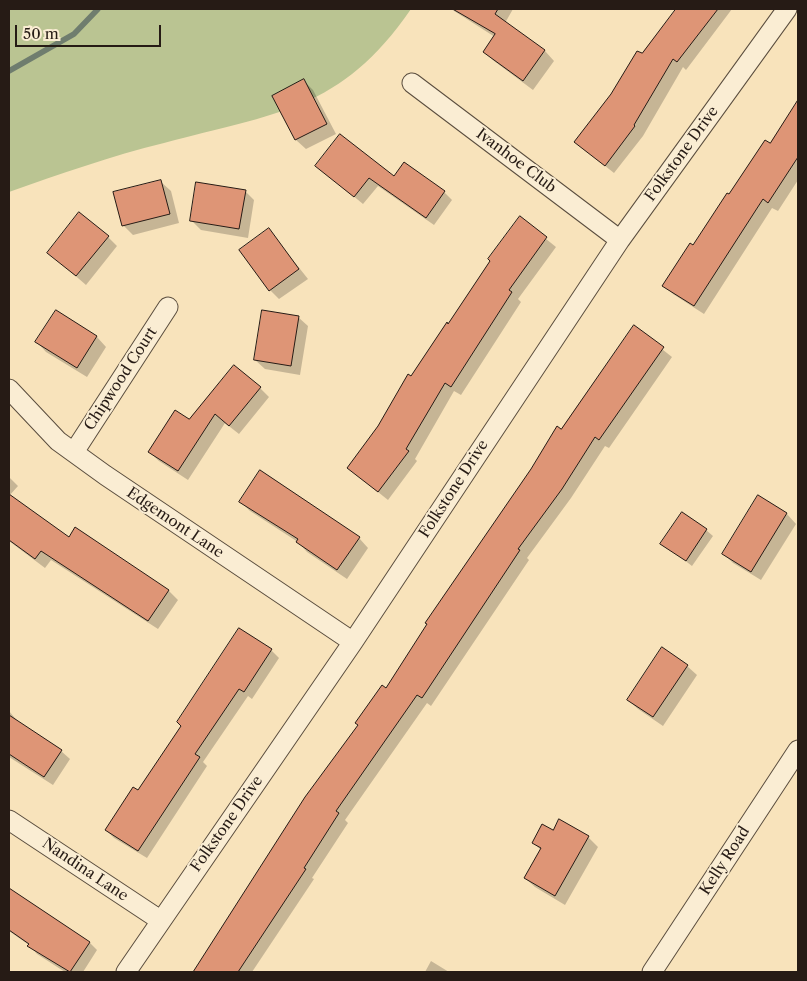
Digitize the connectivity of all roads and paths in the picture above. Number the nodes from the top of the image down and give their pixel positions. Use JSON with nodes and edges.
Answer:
{"nodes":[{"id":1,"x":786,"y":9,"type":"edge"},
{"id":2,"x":412,"y":83,"type":"dead end"},
{"id":3,"x":620,"y":240,"type":"junction"},
{"id":4,"x":168,"y":307,"type":"dead end"},
{"id":5,"x":9,"y":389,"type":"edge"},
{"id":6,"x":74,"y":452,"type":"junction"},
{"id":7,"x":353,"y":642,"type":"junction"},
{"id":8,"x":798,"y":750,"type":"edge"},
{"id":9,"x":9,"y":820,"type":"edge"},
{"id":10,"x":160,"y":920,"type":"junction"},
{"id":11,"x":126,"y":972,"type":"edge"},
{"id":12,"x":652,"y":972,"type":"edge"}],
"edges":[{"from":1,"to":3,"type":"street","name":"Folkstone Drive"},
{"from":2,"to":3,"type":"street","name":"Ivanhoe Club"},
{"from":3,"to":7,"type":"street","name":"Folkstone Drive"},
{"from":4,"to":6,"type":"street","name":"Chipwood Court"},
{"from":5,"to":6,"type":"street","name":"Edgemont Lane"},
{"from":6,"to":7,"type":"street","name":"Edgemont Lane"},
{"from":7,"to":10,"type":"street","name":"Folkstone Drive"},
{"from":8,"to":12,"type":"street","name":"Kelly Road"},
{"from":9,"to":10,"type":"street","name":"Nandina Lane"},
{"from":10,"to":11,"type":"street","name":"Folkstone Drive"}]}
